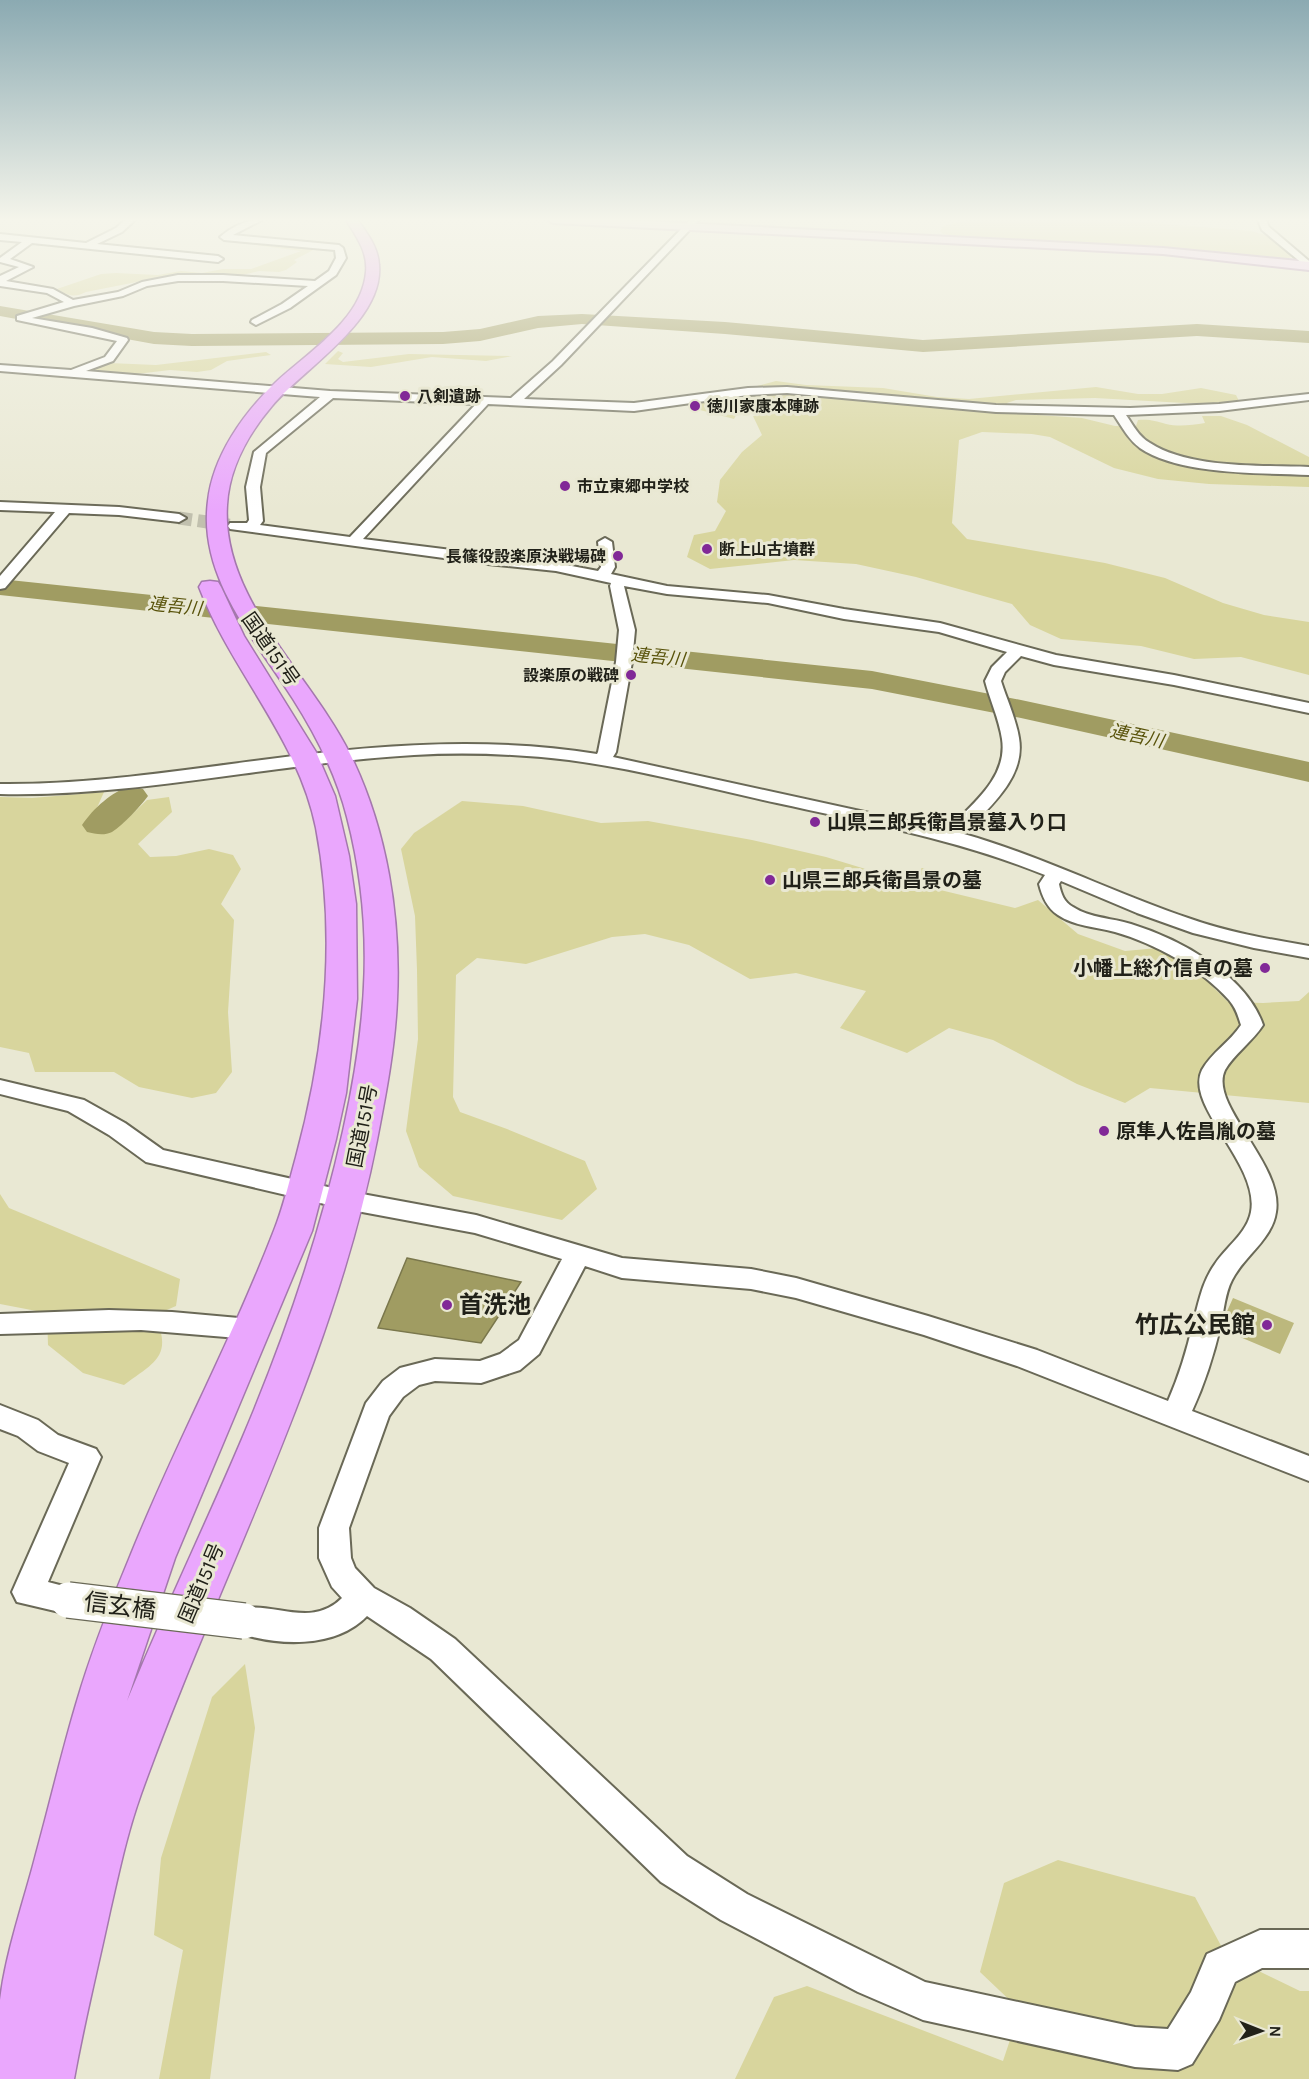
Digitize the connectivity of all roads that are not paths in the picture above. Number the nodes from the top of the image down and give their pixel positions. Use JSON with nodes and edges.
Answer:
{"nodes":[{"id":1,"x":25,"y":317,"type":"edge"},
{"id":2,"x":267,"y":317,"type":"edge"},
{"id":3,"x":340,"y":317,"type":"edge"},
{"id":4,"x":351,"y":317,"type":"edge"},
{"id":5,"x":600,"y":317,"type":"edge"},
{"id":6,"x":256,"y":322,"type":"dead end"},
{"id":7,"x":326,"y":339,"type":"junction"},
{"id":8,"x":0,"y":368,"type":"edge"},
{"id":9,"x":71,"y":375,"type":"junction"},
{"id":10,"x":257,"y":388,"type":"junction"},
{"id":11,"x":278,"y":390,"type":"junction"},
{"id":12,"x":330,"y":394,"type":"junction"},
{"id":13,"x":1309,"y":397,"type":"edge"},
{"id":14,"x":485,"y":401,"type":"junction"},
{"id":15,"x":514,"y":402,"type":"junction"},
{"id":16,"x":1119,"y":414,"type":"junction"},
{"id":17,"x":223,"y":431,"type":"dead end"},
{"id":18,"x":1309,"y":471,"type":"edge"},
{"id":19,"x":204,"y":478,"type":"dead end"},
{"id":20,"x":0,"y":506,"type":"edge"},
{"id":21,"x":198,"y":509,"type":"dead end"},
{"id":22,"x":64,"y":510,"type":"junction"},
{"id":23,"x":179,"y":518,"type":"tunnel mouth"},
{"id":24,"x":354,"y":541,"type":"junction"},
{"id":25,"x":605,"y":542,"type":"dead end"},
{"id":26,"x":204,"y":569,"type":"dead end"},
{"id":27,"x":602,"y":578,"type":"junction"},
{"id":28,"x":619,"y":581,"type":"junction"},
{"id":29,"x":2,"y":582,"type":"edge"},
{"id":30,"x":233,"y":614,"type":"junction"},
{"id":31,"x":1018,"y":650,"type":"junction"},
{"id":32,"x":1309,"y":708,"type":"edge"},
{"id":33,"x":323,"y":758,"type":"junction"},
{"id":34,"x":601,"y":761,"type":"junction"},
{"id":35,"x":0,"y":789,"type":"edge"},
{"id":36,"x":951,"y":837,"type":"junction"},
{"id":37,"x":1056,"y":873,"type":"junction"},
{"id":38,"x":1309,"y":952,"type":"edge"},
{"id":39,"x":0,"y":1087,"type":"edge"},
{"id":40,"x":306,"y":1190,"type":"junction"},
{"id":41,"x":346,"y":1200,"type":"junction"},
{"id":42,"x":578,"y":1255,"type":"junction"},
{"id":43,"x":0,"y":1324,"type":"edge"},
{"id":44,"x":250,"y":1329,"type":"junction"},
{"id":45,"x":0,"y":1416,"type":"edge"},
{"id":46,"x":1175,"y":1417,"type":"junction"},
{"id":47,"x":1309,"y":1469,"type":"edge"},
{"id":48,"x":363,"y":1598,"type":"junction"},
{"id":49,"x":1309,"y":1949,"type":"edge"},
{"id":50,"x":13,"y":2079,"type":"edge"},
{"id":51,"x":44,"y":2079,"type":"edge"}],
"edges":[{"from":1,"to":9,"type":"street"},
{"from":2,"to":6,"type":"street"},
{"from":3,"to":7,"type":"highway","name":"国道151号"},
{"from":4,"to":7,"type":"highway","name":"国道151号"},
{"from":5,"to":15,"type":"street"},
{"from":7,"to":10,"type":"highway","name":"国道151号"},
{"from":7,"to":11,"type":"highway","name":"国道151号"},
{"from":8,"to":9,"type":"street"},
{"from":9,"to":10,"type":"street"},
{"from":10,"to":11,"type":"street"},
{"from":10,"to":17,"type":"highway","name":"国道151号"},
{"from":11,"to":12,"type":"street"},
{"from":11,"to":30,"type":"highway","name":"国道151号"},
{"from":12,"to":14,"type":"street"},
{"from":12,"to":24,"type":"street"},
{"from":13,"to":16,"type":"street"},
{"from":14,"to":15,"type":"street"},
{"from":14,"to":24,"type":"street"},
{"from":15,"to":16,"type":"street"},
{"from":16,"to":18,"type":"street"},
{"from":19,"to":21,"type":"highway"},
{"from":20,"to":22,"type":"street"},
{"from":22,"to":23,"type":"street"},
{"from":22,"to":29,"type":"street"},
{"from":24,"to":27,"type":"street"},
{"from":25,"to":27,"type":"street"},
{"from":26,"to":30,"type":"highway","name":"国道151号"},
{"from":27,"to":28,"type":"street"},
{"from":28,"to":31,"type":"street"},
{"from":28,"to":34,"type":"street"},
{"from":30,"to":33,"type":"highway","name":"国道151号"},
{"from":31,"to":32,"type":"street"},
{"from":31,"to":36,"type":"street"},
{"from":33,"to":34,"type":"street"},
{"from":33,"to":35,"type":"street"},
{"from":33,"to":40,"type":"highway","name":"国道151号"},
{"from":33,"to":41,"type":"highway","name":"国道151号"},
{"from":34,"to":36,"type":"street"},
{"from":36,"to":37,"type":"street"},
{"from":37,"to":38,"type":"street"},
{"from":37,"to":46,"type":"street"},
{"from":39,"to":40,"type":"street"},
{"from":40,"to":41,"type":"street"},
{"from":40,"to":44,"type":"highway","name":"国道151号"},
{"from":41,"to":42,"type":"street"},
{"from":41,"to":51,"type":"highway","name":"国道151号"},
{"from":42,"to":46,"type":"street"},
{"from":42,"to":48,"type":"street"},
{"from":43,"to":44,"type":"street"},
{"from":44,"to":50,"type":"highway","name":"国道151号"},
{"from":45,"to":48,"type":"street","name":"信玄橋","bridge":true},
{"from":46,"to":47,"type":"street"},
{"from":48,"to":49,"type":"street"}]}
